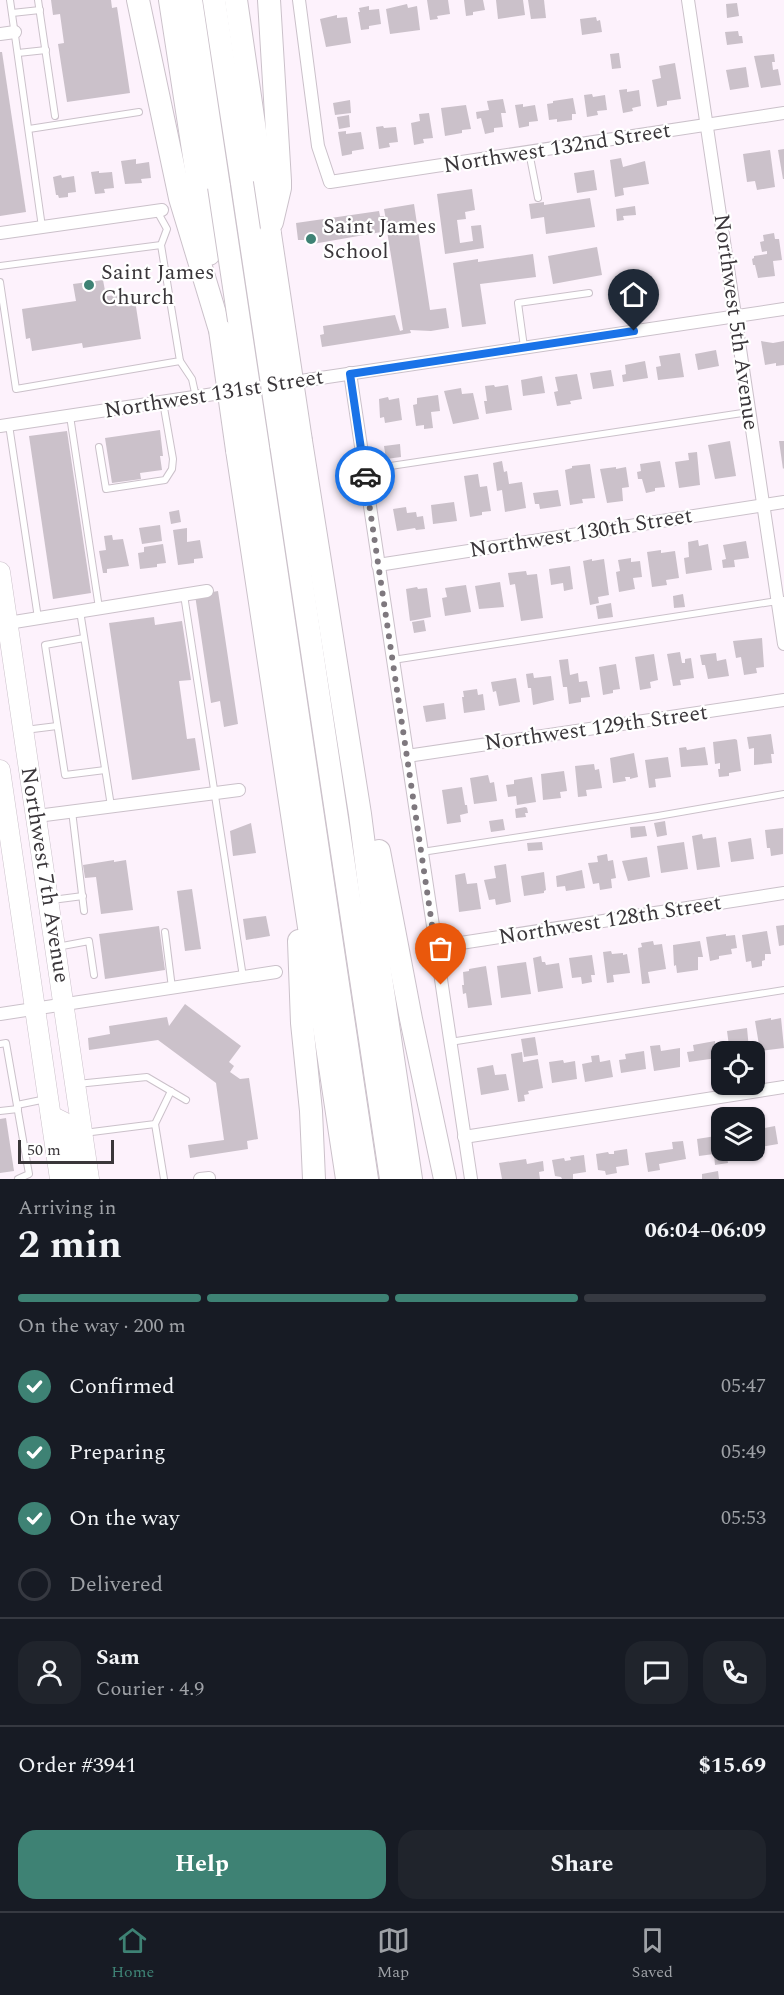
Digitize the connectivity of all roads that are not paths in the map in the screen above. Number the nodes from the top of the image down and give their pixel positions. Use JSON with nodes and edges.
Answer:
{"nodes":[{"id":1,"x":10,"y":0,"type":"edge"},
{"id":2,"x":38,"y":0,"type":"edge"},
{"id":3,"x":138,"y":0,"type":"edge"},
{"id":4,"x":170,"y":0,"type":"edge"},
{"id":5,"x":190,"y":0,"type":"edge"},
{"id":6,"x":214,"y":0,"type":"edge"},
{"id":7,"x":236,"y":0,"type":"edge"},
{"id":8,"x":268,"y":0,"type":"edge"},
{"id":9,"x":299,"y":0,"type":"edge"},
{"id":10,"x":688,"y":0,"type":"edge"},
{"id":11,"x":40,"y":10,"type":"junction"},
{"id":12,"x":12,"y":13,"type":"junction"},
{"id":13,"x":15,"y":32,"type":"junction"},
{"id":14,"x":0,"y":34,"type":"edge"},
{"id":15,"x":45,"y":50,"type":"junction"},
{"id":16,"x":18,"y":53,"type":"junction"},
{"id":17,"x":139,"y":112,"type":"dead end"},
{"id":18,"x":784,"y":113,"type":"edge"},
{"id":19,"x":55,"y":116,"type":"dead end"},
{"id":20,"x":707,"y":124,"type":"junction"},
{"id":21,"x":29,"y":129,"type":"junction"},
{"id":22,"x":529,"y":152,"type":"junction"},
{"id":23,"x":261,"y":181,"type":"junction"},
{"id":24,"x":538,"y":198,"type":"dead end"},
{"id":25,"x":183,"y":199,"type":"junction"},
{"id":26,"x":42,"y":227,"type":"junction"},
{"id":27,"x":0,"y":233,"type":"edge"},
{"id":28,"x":161,"y":245,"type":"junction"},
{"id":29,"x":0,"y":266,"type":"edge"},
{"id":30,"x":0,"y":282,"type":"edge"},
{"id":31,"x":589,"y":293,"type":"dead end"},
{"id":32,"x":784,"y":309,"type":"edge"},
{"id":33,"x":735,"y":316,"type":"junction"},
{"id":34,"x":524,"y":348,"type":"junction"},
{"id":35,"x":180,"y":361,"type":"junction"},
{"id":36,"x":350,"y":374,"type":"junction"},
{"id":37,"x":196,"y":397,"type":"junction"},
{"id":38,"x":163,"y":402,"type":"junction"},
{"id":39,"x":749,"y":412,"type":"junction"},
{"id":40,"x":70,"y":417,"type":"junction"},
{"id":41,"x":4,"y":425,"type":"edge"},
{"id":42,"x":291,"y":442,"type":"junction"},
{"id":43,"x":99,"y":447,"type":"dead end"},
{"id":44,"x":247,"y":449,"type":"junction"},
{"id":45,"x":364,"y":470,"type":"junction"},
{"id":46,"x":784,"y":502,"type":"edge"},
{"id":47,"x":762,"y":506,"type":"junction"},
{"id":48,"x":378,"y":565,"type":"junction"},
{"id":49,"x":0,"y":572,"type":"edge"},
{"id":50,"x":207,"y":591,"type":"dead end"},
{"id":51,"x":184,"y":595,"type":"junction"},
{"id":52,"x":781,"y":601,"type":"edge"},
{"id":53,"x":99,"y":609,"type":"junction"},
{"id":54,"x":80,"y":611,"type":"junction"},
{"id":55,"x":38,"y":618,"type":"junction"},
{"id":56,"x":4,"y":631,"type":"edge"},
{"id":57,"x":84,"y":638,"type":"junction"},
{"id":58,"x":784,"y":644,"type":"edge"},
{"id":59,"x":392,"y":660,"type":"junction"},
{"id":60,"x":784,"y":700,"type":"edge"},
{"id":61,"x":57,"y":726,"type":"junction"},
{"id":62,"x":23,"y":730,"type":"junction"},
{"id":63,"x":407,"y":756,"type":"junction"},
{"id":64,"x":105,"y":770,"type":"junction"},
{"id":65,"x":0,"y":772,"type":"edge"},
{"id":66,"x":239,"y":790,"type":"dead end"},
{"id":67,"x":214,"y":793,"type":"junction"},
{"id":68,"x":784,"y":794,"type":"edge"},
{"id":69,"x":111,"y":806,"type":"junction"},
{"id":70,"x":72,"y":811,"type":"junction"},
{"id":71,"x":360,"y":814,"type":"junction"},
{"id":72,"x":37,"y":816,"type":"junction"},
{"id":73,"x":4,"y":818,"type":"edge"},
{"id":74,"x":295,"y":831,"type":"junction"},
{"id":75,"x":421,"y":852,"type":"junction"},
{"id":76,"x":42,"y":856,"type":"junction"},
{"id":77,"x":784,"y":893,"type":"edge"},
{"id":78,"x":82,"y":896,"type":"junction"},
{"id":79,"x":49,"y":901,"type":"junction"},
{"id":80,"x":84,"y":911,"type":"dead end"},
{"id":81,"x":165,"y":932,"type":"dead end"},
{"id":82,"x":56,"y":947,"type":"junction"},
{"id":83,"x":435,"y":947,"type":"junction"},
{"id":84,"x":276,"y":972,"type":"dead end"},
{"id":85,"x":94,"y":975,"type":"dead end"},
{"id":86,"x":243,"y":977,"type":"junction"},
{"id":87,"x":172,"y":988,"type":"junction"},
{"id":88,"x":784,"y":990,"type":"edge"},
{"id":89,"x":65,"y":1004,"type":"junction"},
{"id":90,"x":35,"y":1009,"type":"junction"},
{"id":91,"x":0,"y":1014,"type":"edge"},
{"id":92,"x":450,"y":1042,"type":"junction"},
{"id":93,"x":0,"y":1044,"type":"edge"},
{"id":94,"x":76,"y":1084,"type":"junction"},
{"id":95,"x":784,"y":1087,"type":"edge"},
{"id":96,"x":171,"y":1091,"type":"junction"},
{"id":97,"x":186,"y":1100,"type":"dead end"},
{"id":98,"x":17,"y":1107,"type":"junction"},
{"id":99,"x":50,"y":1107,"type":"junction"},
{"id":100,"x":0,"y":1111,"type":"edge"},
{"id":101,"x":155,"y":1125,"type":"junction"},
{"id":102,"x":83,"y":1133,"type":"junction"},
{"id":103,"x":464,"y":1137,"type":"junction"},
{"id":104,"x":18,"y":1179,"type":"edge"},
{"id":105,"x":60,"y":1179,"type":"edge"},
{"id":106,"x":78,"y":1179,"type":"edge"},
{"id":107,"x":89,"y":1179,"type":"edge"},
{"id":108,"x":164,"y":1179,"type":"edge"},
{"id":109,"x":314,"y":1179,"type":"edge"},
{"id":110,"x":347,"y":1179,"type":"edge"},
{"id":111,"x":367,"y":1179,"type":"edge"},
{"id":112,"x":391,"y":1179,"type":"edge"},
{"id":113,"x":411,"y":1179,"type":"edge"},
{"id":114,"x":445,"y":1179,"type":"edge"},
{"id":115,"x":471,"y":1179,"type":"edge"}],
"edges":[{"from":1,"to":12,"type":"lane"},
{"from":2,"to":11,"type":"lane"},
{"from":3,"to":25,"type":"highway"},
{"from":4,"to":25,"type":"highway"},
{"from":5,"to":25,"type":"highway"},
{"from":6,"to":23,"type":"highway"},
{"from":7,"to":23,"type":"highway"},
{"from":8,"to":23,"type":"highway"},
{"from":9,"to":22,"type":"street","name":"Northwest 132nd Street"},
{"from":10,"to":20,"type":"street","name":"Northwest 5th Avenue"},
{"from":11,"to":12,"type":"lane"},
{"from":11,"to":15,"type":"lane"},
{"from":12,"to":13,"type":"lane"},
{"from":13,"to":14,"type":"street"},
{"from":13,"to":16,"type":"lane"},
{"from":15,"to":16,"type":"lane"},
{"from":15,"to":19,"type":"lane"},
{"from":16,"to":21,"type":"lane"},
{"from":17,"to":21,"type":"lane"},
{"from":18,"to":20,"type":"street","name":"Northwest 132nd Street"},
{"from":20,"to":22,"type":"street","name":"Northwest 132nd Street"},
{"from":20,"to":33,"type":"street","name":"Northwest 5th Avenue"},
{"from":21,"to":26,"type":"lane"},
{"from":22,"to":24,"type":"lane"},
{"from":23,"to":42,"type":"highway","bridge":true},
{"from":23,"to":42,"type":"highway","bridge":true},
{"from":25,"to":26,"type":"street"},
{"from":25,"to":28,"type":"lane"},
{"from":25,"to":44,"type":"highway","bridge":true},
{"from":25,"to":44,"type":"highway","bridge":true},
{"from":26,"to":27,"type":"street"},
{"from":28,"to":29,"type":"lane"},
{"from":28,"to":35,"type":"lane"},
{"from":30,"to":35,"type":"lane"},
{"from":31,"to":34,"type":"lane"},
{"from":32,"to":33,"type":"street","name":"Northwest 131st Street"},
{"from":33,"to":34,"type":"street","name":"Northwest 131st Street"},
{"from":33,"to":39,"type":"street","name":"Northwest 5th Avenue"},
{"from":34,"to":36,"type":"street","name":"Northwest 131st Street"},
{"from":35,"to":37,"type":"lane"},
{"from":36,"to":37,"type":"street","name":"Northwest 131st Street"},
{"from":36,"to":45,"type":"street"},
{"from":37,"to":38,"type":"street","name":"Northwest 131st Street"},
{"from":38,"to":40,"type":"street","name":"Northwest 131st Street"},
{"from":38,"to":43,"type":"lane"},
{"from":39,"to":45,"type":"lane"},
{"from":39,"to":47,"type":"street","name":"Northwest 5th Avenue"},
{"from":40,"to":41,"type":"street","name":"Northwest 131st Street"},
{"from":40,"to":53,"type":"lane"},
{"from":41,"to":55,"type":"lane"},
{"from":42,"to":71,"type":"highway"},
{"from":42,"to":112,"type":"highway"},
{"from":44,"to":74,"type":"highway"},
{"from":44,"to":111,"type":"highway"},
{"from":45,"to":48,"type":"street"},
{"from":46,"to":47,"type":"street","name":"Northwest 130th Street"},
{"from":47,"to":48,"type":"street","name":"Northwest 130th Street"},
{"from":47,"to":52,"type":"street","name":"Northwest 5th Avenue"},
{"from":48,"to":59,"type":"street"},
{"from":49,"to":56,"type":"main road"},
{"from":50,"to":51,"type":"street"},
{"from":51,"to":53,"type":"street"},
{"from":51,"to":67,"type":"lane"},
{"from":52,"to":58,"type":"street","name":"Northwest 5th Avenue"},
{"from":52,"to":59,"type":"lane"},
{"from":53,"to":54,"type":"street"},
{"from":54,"to":55,"type":"street"},
{"from":54,"to":57,"type":"lane"},
{"from":55,"to":56,"type":"street"},
{"from":56,"to":62,"type":"main road","name":"Northwest 7th Avenue"},
{"from":57,"to":61,"type":"lane"},
{"from":57,"to":64,"type":"lane"},
{"from":59,"to":63,"type":"street"},
{"from":60,"to":63,"type":"street","name":"Northwest 129th Street"},
{"from":61,"to":62,"type":"lane"},
{"from":61,"to":64,"type":"lane"},
{"from":62,"to":72,"type":"main road","name":"Northwest 7th Avenue"},
{"from":63,"to":75,"type":"street"},
{"from":64,"to":69,"type":"lane"},
{"from":65,"to":72,"type":"main road"},
{"from":65,"to":73,"type":"main road","name":"Northwest 7th Avenue"},
{"from":66,"to":67,"type":"street"},
{"from":67,"to":69,"type":"street"},
{"from":67,"to":86,"type":"lane"},
{"from":68,"to":75,"type":"lane"},
{"from":69,"to":70,"type":"street"},
{"from":70,"to":72,"type":"street"},
{"from":70,"to":78,"type":"lane"},
{"from":71,"to":113,"type":"highway"},
{"from":71,"to":114,"type":"highway"},
{"from":72,"to":76,"type":"main road","name":"Northwest 7th Avenue"},
{"from":73,"to":76,"type":"main road"},
{"from":73,"to":90,"type":"main road","name":"Northwest 7th Avenue"},
{"from":74,"to":109,"type":"highway"},
{"from":74,"to":110,"type":"highway"},
{"from":75,"to":83,"type":"street"},
{"from":76,"to":79,"type":"main road","name":"Northwest 7th Avenue"},
{"from":77,"to":83,"type":"street","name":"Northwest 128th Street"},
{"from":78,"to":79,"type":"lane"},
{"from":78,"to":80,"type":"lane"},
{"from":79,"to":82,"type":"main road","name":"Northwest 7th Avenue"},
{"from":81,"to":87,"type":"lane"},
{"from":82,"to":85,"type":"lane"},
{"from":82,"to":89,"type":"main road","name":"Northwest 7th Avenue"},
{"from":83,"to":92,"type":"street"},
{"from":84,"to":86,"type":"street"},
{"from":86,"to":87,"type":"street"},
{"from":87,"to":89,"type":"street"},
{"from":88,"to":92,"type":"lane"},
{"from":89,"to":90,"type":"street"},
{"from":89,"to":94,"type":"main road","name":"Northwest 7th Avenue"},
{"from":90,"to":91,"type":"street"},
{"from":90,"to":99,"type":"main road","name":"Northwest 7th Avenue"},
{"from":92,"to":103,"type":"street"},
{"from":93,"to":98,"type":"lane"},
{"from":94,"to":96,"type":"lane"},
{"from":94,"to":102,"type":"main road","name":"Northwest 7th Avenue"},
{"from":95,"to":103,"type":"street"},
{"from":96,"to":97,"type":"lane"},
{"from":96,"to":101,"type":"lane"},
{"from":98,"to":99,"type":"lane"},
{"from":98,"to":100,"type":"lane"},
{"from":98,"to":104,"type":"lane"},
{"from":99,"to":105,"type":"main road","name":"Northwest 7th Avenue"},
{"from":99,"to":106,"type":"main road"},
{"from":101,"to":102,"type":"lane"},
{"from":101,"to":108,"type":"lane"},
{"from":102,"to":107,"type":"main road","name":"Northwest 7th Avenue"},
{"from":103,"to":115,"type":"street"}]}
